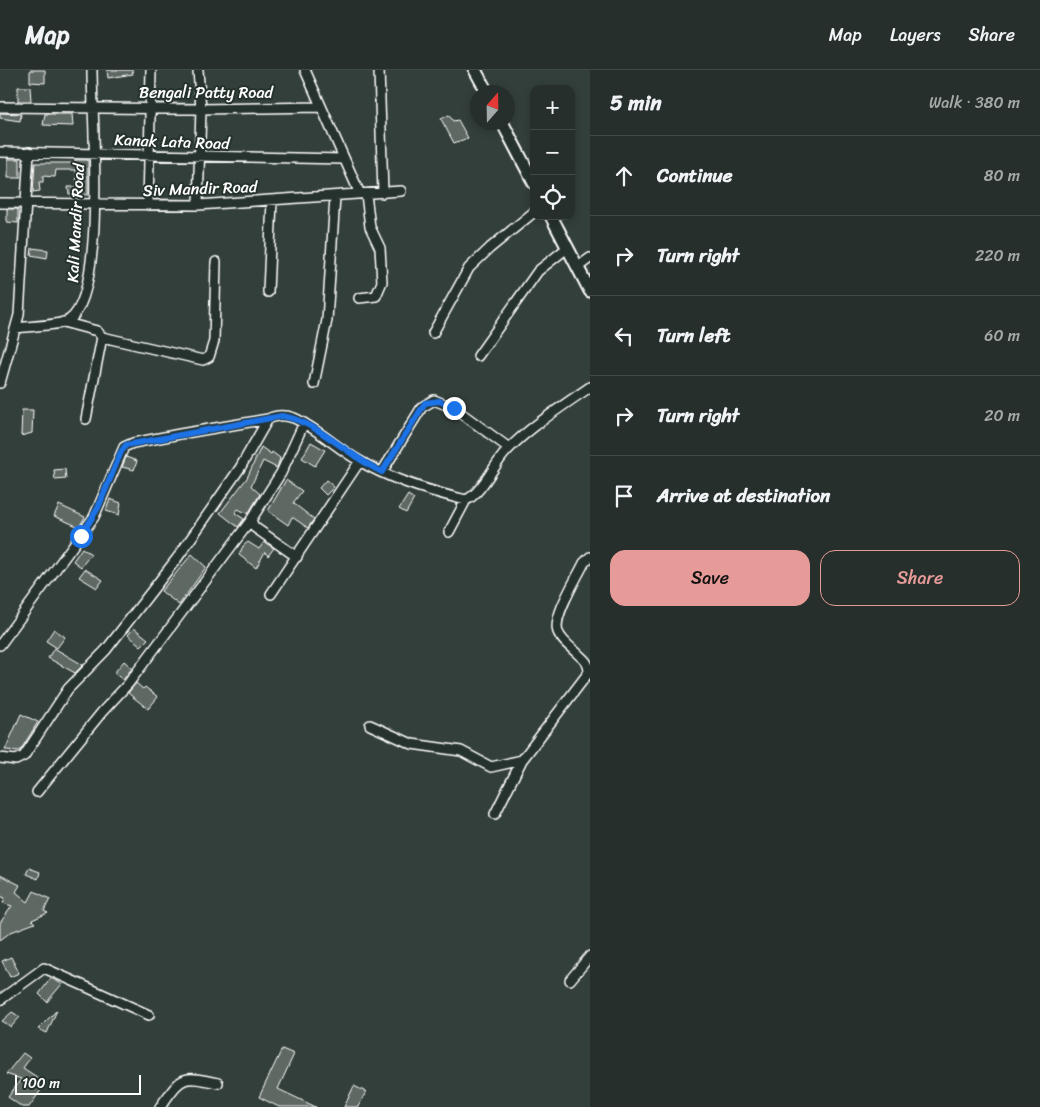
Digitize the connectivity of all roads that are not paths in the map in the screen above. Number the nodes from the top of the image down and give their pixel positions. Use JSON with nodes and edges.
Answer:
{"nodes":[{"id":1,"x":92,"y":70,"type":"edge"},
{"id":2,"x":151,"y":70,"type":"edge"},
{"id":3,"x":198,"y":70,"type":"edge"},
{"id":4,"x":305,"y":70,"type":"edge"},
{"id":5,"x":379,"y":70,"type":"edge"},
{"id":6,"x":475,"y":70,"type":"edge"},
{"id":7,"x":483,"y":85,"type":"edge"},
{"id":8,"x":92,"y":106,"type":"junction"},
{"id":9,"x":0,"y":107,"type":"edge"},
{"id":10,"x":320,"y":107,"type":"junction"},
{"id":11,"x":150,"y":108,"type":"junction"},
{"id":12,"x":201,"y":109,"type":"junction"},
{"id":13,"x":506,"y":130,"type":"edge"},
{"id":14,"x":0,"y":152,"type":"edge"},
{"id":15,"x":29,"y":152,"type":"junction"},
{"id":16,"x":94,"y":154,"type":"junction"},
{"id":17,"x":149,"y":154,"type":"junction"},
{"id":18,"x":200,"y":157,"type":"junction"},
{"id":19,"x":343,"y":158,"type":"junction"},
{"id":20,"x":530,"y":175,"type":"edge"},
{"id":21,"x":402,"y":191,"type":"dead end"},
{"id":22,"x":383,"y":193,"type":"junction"},
{"id":23,"x":363,"y":194,"type":"junction"},
{"id":24,"x":335,"y":197,"type":"junction"},
{"id":25,"x":272,"y":201,"type":"junction"},
{"id":26,"x":0,"y":203,"type":"edge"},
{"id":27,"x":26,"y":205,"type":"junction"},
{"id":28,"x":94,"y":205,"type":"junction"},
{"id":29,"x":148,"y":205,"type":"junction"},
{"id":30,"x":198,"y":205,"type":"junction"},
{"id":31,"x":530,"y":215,"type":"edge"},
{"id":32,"x":553,"y":220,"type":"edge"},
{"id":33,"x":567,"y":248,"type":"junction"},
{"id":34,"x":590,"y":258,"type":"edge"},
{"id":35,"x":216,"y":262,"type":"dead end"},
{"id":36,"x":578,"y":267,"type":"junction"},
{"id":37,"x":590,"y":291,"type":"edge"},
{"id":38,"x":268,"y":292,"type":"dead end"},
{"id":39,"x":359,"y":298,"type":"dead end"},
{"id":40,"x":62,"y":322,"type":"junction"},
{"id":41,"x":16,"y":328,"type":"junction"},
{"id":42,"x":433,"y":332,"type":"dead end"},
{"id":43,"x":102,"y":337,"type":"junction"},
{"id":44,"x":478,"y":356,"type":"dead end"},
{"id":45,"x":0,"y":383,"type":"edge"},
{"id":46,"x":314,"y":384,"type":"dead end"},
{"id":47,"x":590,"y":388,"type":"edge"},
{"id":48,"x":86,"y":419,"type":"dead end"},
{"id":49,"x":268,"y":419,"type":"junction"},
{"id":50,"x":304,"y":423,"type":"junction"},
{"id":51,"x":509,"y":448,"type":"junction"},
{"id":52,"x":360,"y":461,"type":"junction"},
{"id":53,"x":382,"y":472,"type":"junction"},
{"id":54,"x":466,"y":500,"type":"junction"},
{"id":55,"x":251,"y":520,"type":"junction"},
{"id":56,"x":449,"y":532,"type":"dead end"},
{"id":57,"x":297,"y":557,"type":"junction"},
{"id":58,"x":590,"y":557,"type":"edge"},
{"id":59,"x":271,"y":594,"type":"dead end"},
{"id":60,"x":0,"y":645,"type":"edge"},
{"id":61,"x":590,"y":671,"type":"edge"},
{"id":62,"x":370,"y":726,"type":"dead end"},
{"id":63,"x":0,"y":758,"type":"edge"},
{"id":64,"x":522,"y":760,"type":"junction"},
{"id":65,"x":37,"y":792,"type":"dead end"},
{"id":66,"x":494,"y":814,"type":"dead end"},
{"id":67,"x":590,"y":956,"type":"edge"},
{"id":68,"x":570,"y":980,"type":"dead end"},
{"id":69,"x":0,"y":1000,"type":"edge"},
{"id":70,"x":149,"y":1016,"type":"dead end"},
{"id":71,"x":218,"y":1083,"type":"dead end"},
{"id":72,"x":160,"y":1107,"type":"edge"}],
"edges":[{"from":1,"to":8,"type":"street","name":"Kali Mandir Road"},
{"from":2,"to":11,"type":"street"},
{"from":3,"to":12,"type":"street"},
{"from":4,"to":10,"type":"street"},
{"from":5,"to":22,"type":"street"},
{"from":6,"to":7,"type":"main road"},
{"from":8,"to":9,"type":"street","name":"Bengali Patty Road"},
{"from":8,"to":11,"type":"street","name":"Bengali Patty Road"},
{"from":8,"to":16,"type":"street","name":"Kali Mandir Road"},
{"from":10,"to":12,"type":"street","name":"Bengali Patty Road"},
{"from":10,"to":19,"type":"street"},
{"from":11,"to":12,"type":"street","name":"Bengali Patty Road"},
{"from":11,"to":17,"type":"street"},
{"from":12,"to":18,"type":"street"},
{"from":13,"to":20,"type":"main road"},
{"from":14,"to":15,"type":"street","name":"Kanak Lata Road"},
{"from":15,"to":16,"type":"street","name":"Kanak Lata Road"},
{"from":15,"to":27,"type":"street"},
{"from":16,"to":17,"type":"street","name":"Kanak Lata Road"},
{"from":16,"to":28,"type":"street","name":"Kali Mandir Road"},
{"from":17,"to":18,"type":"street","name":"Kanak Lata Road"},
{"from":17,"to":29,"type":"street"},
{"from":18,"to":19,"type":"street","name":"Kanak Lata Road"},
{"from":18,"to":30,"type":"street"},
{"from":19,"to":23,"type":"street"},
{"from":21,"to":22,"type":"street","name":"Siv Mandir Road"},
{"from":22,"to":23,"type":"street","name":"Siv Mandir Road"},
{"from":23,"to":24,"type":"street","name":"Siv Mandir Road"},
{"from":23,"to":39,"type":"street"},
{"from":24,"to":25,"type":"street","name":"Siv Mandir Road"},
{"from":24,"to":46,"type":"street"},
{"from":25,"to":30,"type":"street","name":"Siv Mandir Road"},
{"from":25,"to":38,"type":"street"},
{"from":26,"to":27,"type":"street","name":"Siv Mandir Road"},
{"from":27,"to":28,"type":"street","name":"Siv Mandir Road"},
{"from":27,"to":41,"type":"street"},
{"from":28,"to":29,"type":"street","name":"Siv Mandir Road"},
{"from":28,"to":40,"type":"street","name":"Kali Mandir Road"},
{"from":29,"to":30,"type":"street","name":"Siv Mandir Road"},
{"from":31,"to":42,"type":"street"},
{"from":32,"to":33,"type":"main road"},
{"from":33,"to":36,"type":"main road"},
{"from":33,"to":44,"type":"street"},
{"from":34,"to":36,"type":"street"},
{"from":35,"to":43,"type":"street"},
{"from":36,"to":37,"type":"main road"},
{"from":40,"to":41,"type":"street"},
{"from":40,"to":43,"type":"street"},
{"from":41,"to":45,"type":"street"},
{"from":43,"to":48,"type":"street"},
{"from":47,"to":51,"type":"street"},
{"from":49,"to":50,"type":"street"},
{"from":49,"to":60,"type":"street"},
{"from":49,"to":63,"type":"street"},
{"from":50,"to":52,"type":"street"},
{"from":50,"to":55,"type":"street"},
{"from":51,"to":53,"type":"street"},
{"from":51,"to":54,"type":"street"},
{"from":52,"to":53,"type":"street"},
{"from":52,"to":57,"type":"street"},
{"from":53,"to":54,"type":"street"},
{"from":54,"to":56,"type":"street"},
{"from":55,"to":57,"type":"street"},
{"from":55,"to":65,"type":"street"},
{"from":57,"to":59,"type":"street"},
{"from":58,"to":61,"type":"street"},
{"from":61,"to":64,"type":"street"},
{"from":62,"to":64,"type":"street"},
{"from":64,"to":66,"type":"street"},
{"from":67,"to":68,"type":"street"},
{"from":69,"to":70,"type":"street"},
{"from":71,"to":72,"type":"street"}]}
